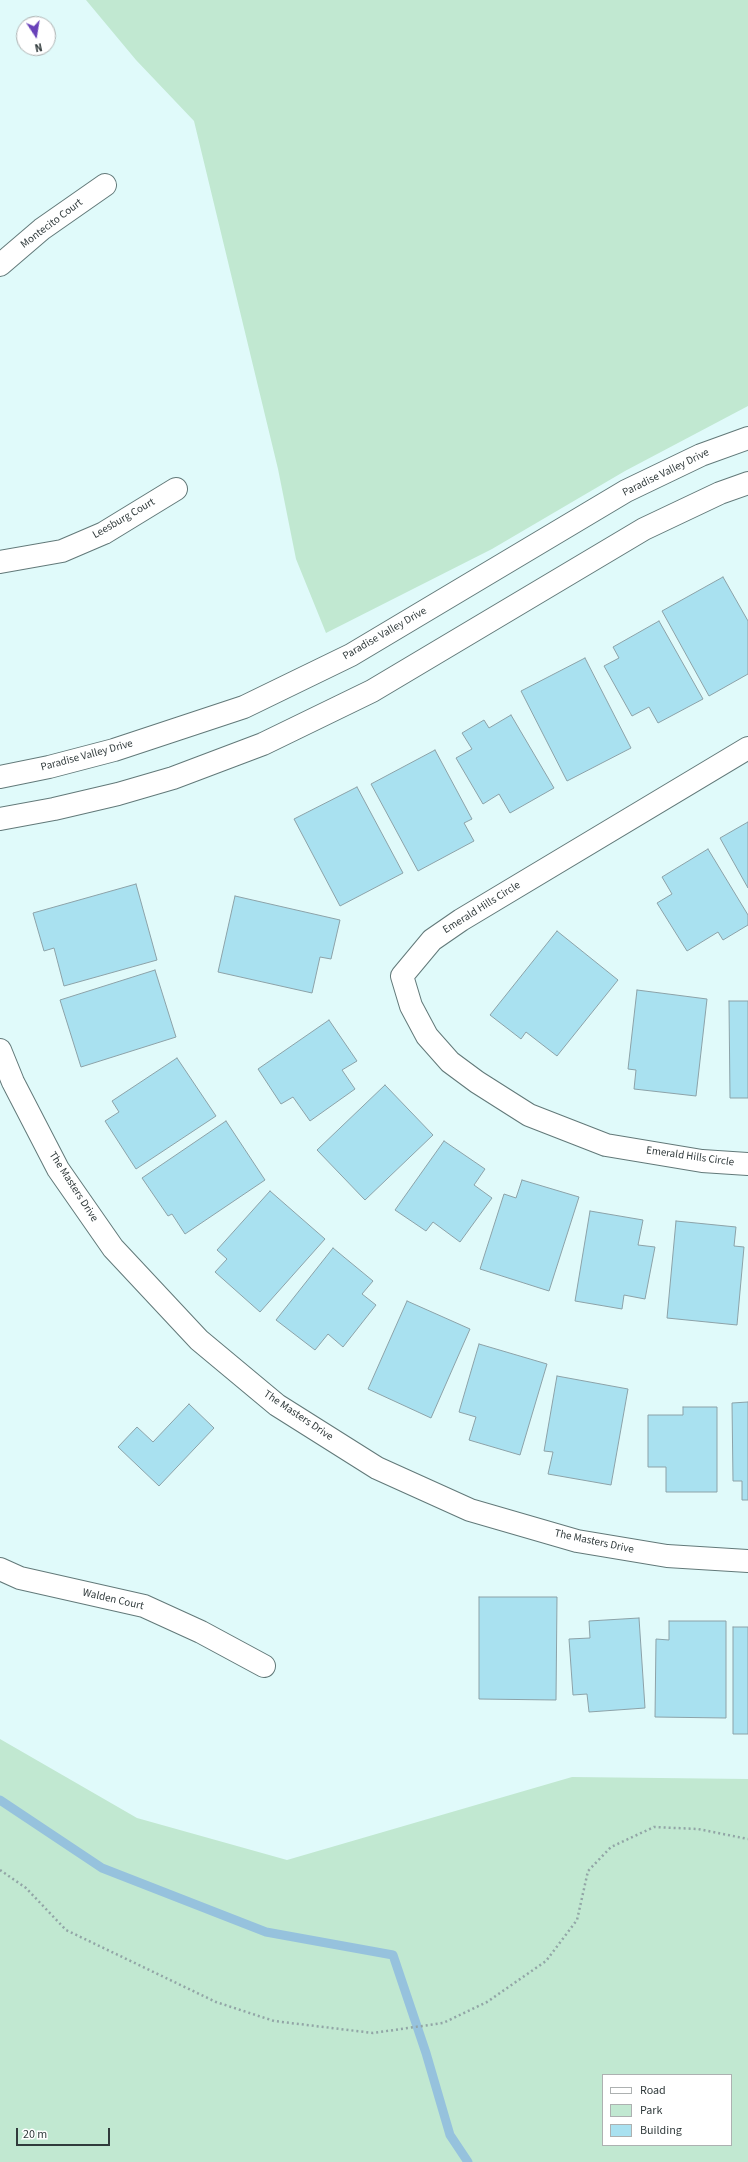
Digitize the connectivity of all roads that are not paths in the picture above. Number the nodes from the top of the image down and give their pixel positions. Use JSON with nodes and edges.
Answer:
{"nodes":[{"id":1,"x":105,"y":185,"type":"dead end"},
{"id":2,"x":0,"y":265,"type":"edge"},
{"id":3,"x":748,"y":438,"type":"edge"},
{"id":4,"x":748,"y":483,"type":"edge"},
{"id":5,"x":176,"y":489,"type":"dead end"},
{"id":6,"x":0,"y":562,"type":"edge"},
{"id":7,"x":748,"y":748,"type":"edge"},
{"id":8,"x":0,"y":776,"type":"edge"},
{"id":9,"x":0,"y":819,"type":"edge"},
{"id":10,"x":0,"y":1050,"type":"edge"},
{"id":11,"x":748,"y":1164,"type":"edge"},
{"id":12,"x":748,"y":1560,"type":"edge"},
{"id":13,"x":0,"y":1569,"type":"edge"},
{"id":14,"x":264,"y":1666,"type":"dead end"}],
"edges":[{"from":1,"to":2,"type":"street","name":"Montecito Court"},
{"from":3,"to":8,"type":"street","name":"Paradise Valley Drive"},
{"from":4,"to":9,"type":"street"},
{"from":5,"to":6,"type":"street","name":"Leesburg Court"},
{"from":7,"to":11,"type":"street","name":"Emerald Hills Circle"},
{"from":10,"to":12,"type":"street","name":"The Masters Drive"},
{"from":13,"to":14,"type":"street","name":"Walden Court"}]}
